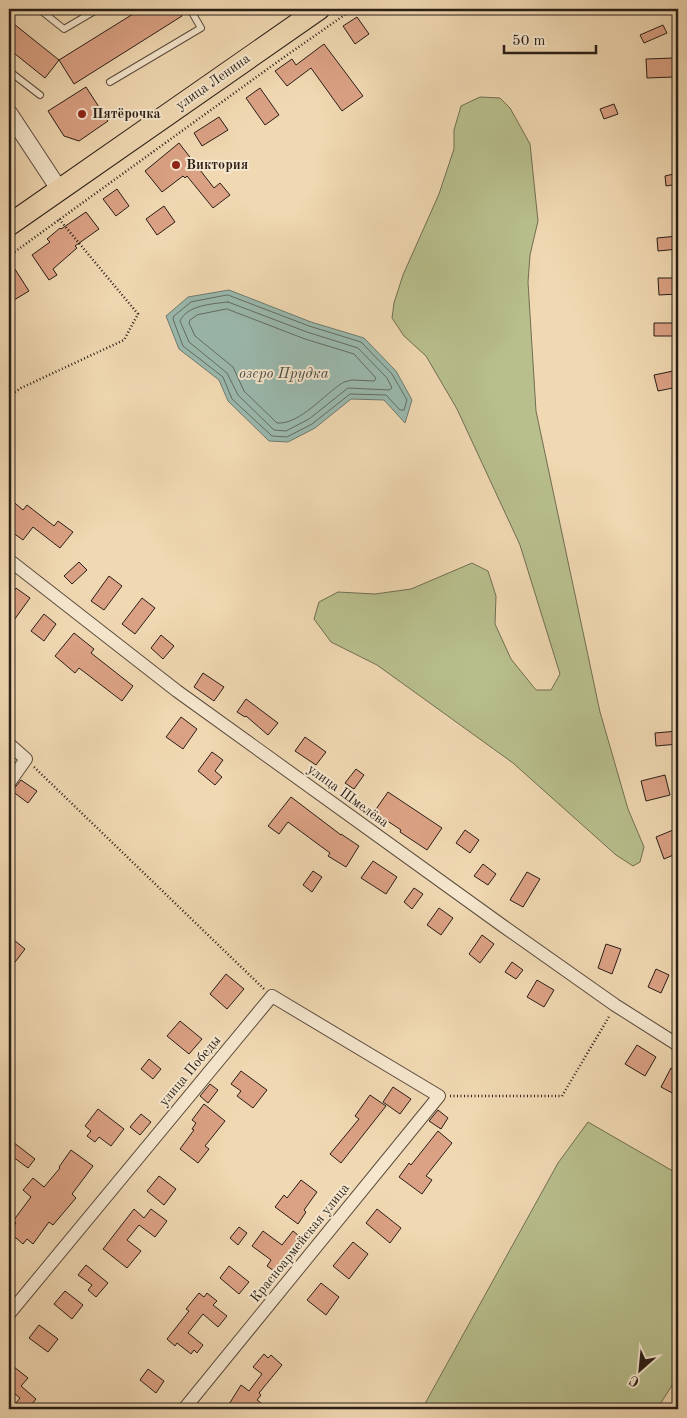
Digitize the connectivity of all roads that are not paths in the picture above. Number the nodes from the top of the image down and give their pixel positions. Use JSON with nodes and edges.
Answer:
{"nodes":[{"id":1,"x":39,"y":9,"type":"edge"},
{"id":2,"x":98,"y":9,"type":"edge"},
{"id":3,"x":190,"y":9,"type":"edge"},
{"id":4,"x":319,"y":9,"type":"edge"},
{"id":5,"x":9,"y":71,"type":"edge"},
{"id":6,"x":110,"y":82,"type":"dead end"},
{"id":7,"x":40,"y":95,"type":"dead end"},
{"id":8,"x":9,"y":113,"type":"edge"},
{"id":9,"x":59,"y":188,"type":"junction"},
{"id":10,"x":9,"y":225,"type":"edge"},
{"id":11,"x":9,"y":560,"type":"edge"},
{"id":12,"x":9,"y":744,"type":"edge"},
{"id":13,"x":9,"y":783,"type":"edge"},
{"id":14,"x":678,"y":1045,"type":"edge"},
{"id":15,"x":439,"y":1096,"type":"joint"},
{"id":16,"x":9,"y":1314,"type":"edge"},
{"id":17,"x":184,"y":1409,"type":"edge"}],
"edges":[{"from":1,"to":2,"type":"lane"},
{"from":3,"to":6,"type":"lane"},
{"from":4,"to":9,"type":"highway","name":"улица Ленина"},
{"from":5,"to":7,"type":"lane"},
{"from":8,"to":9,"type":"street"},
{"from":9,"to":10,"type":"highway","name":"улица Ленина"},
{"from":11,"to":14,"type":"street","name":"улица Шмелёва"},
{"from":12,"to":13,"type":"street"},
{"from":15,"to":16,"type":"street","name":"улица Победы"},
{"from":15,"to":17,"type":"street","name":"Красноармейская улица"}]}
